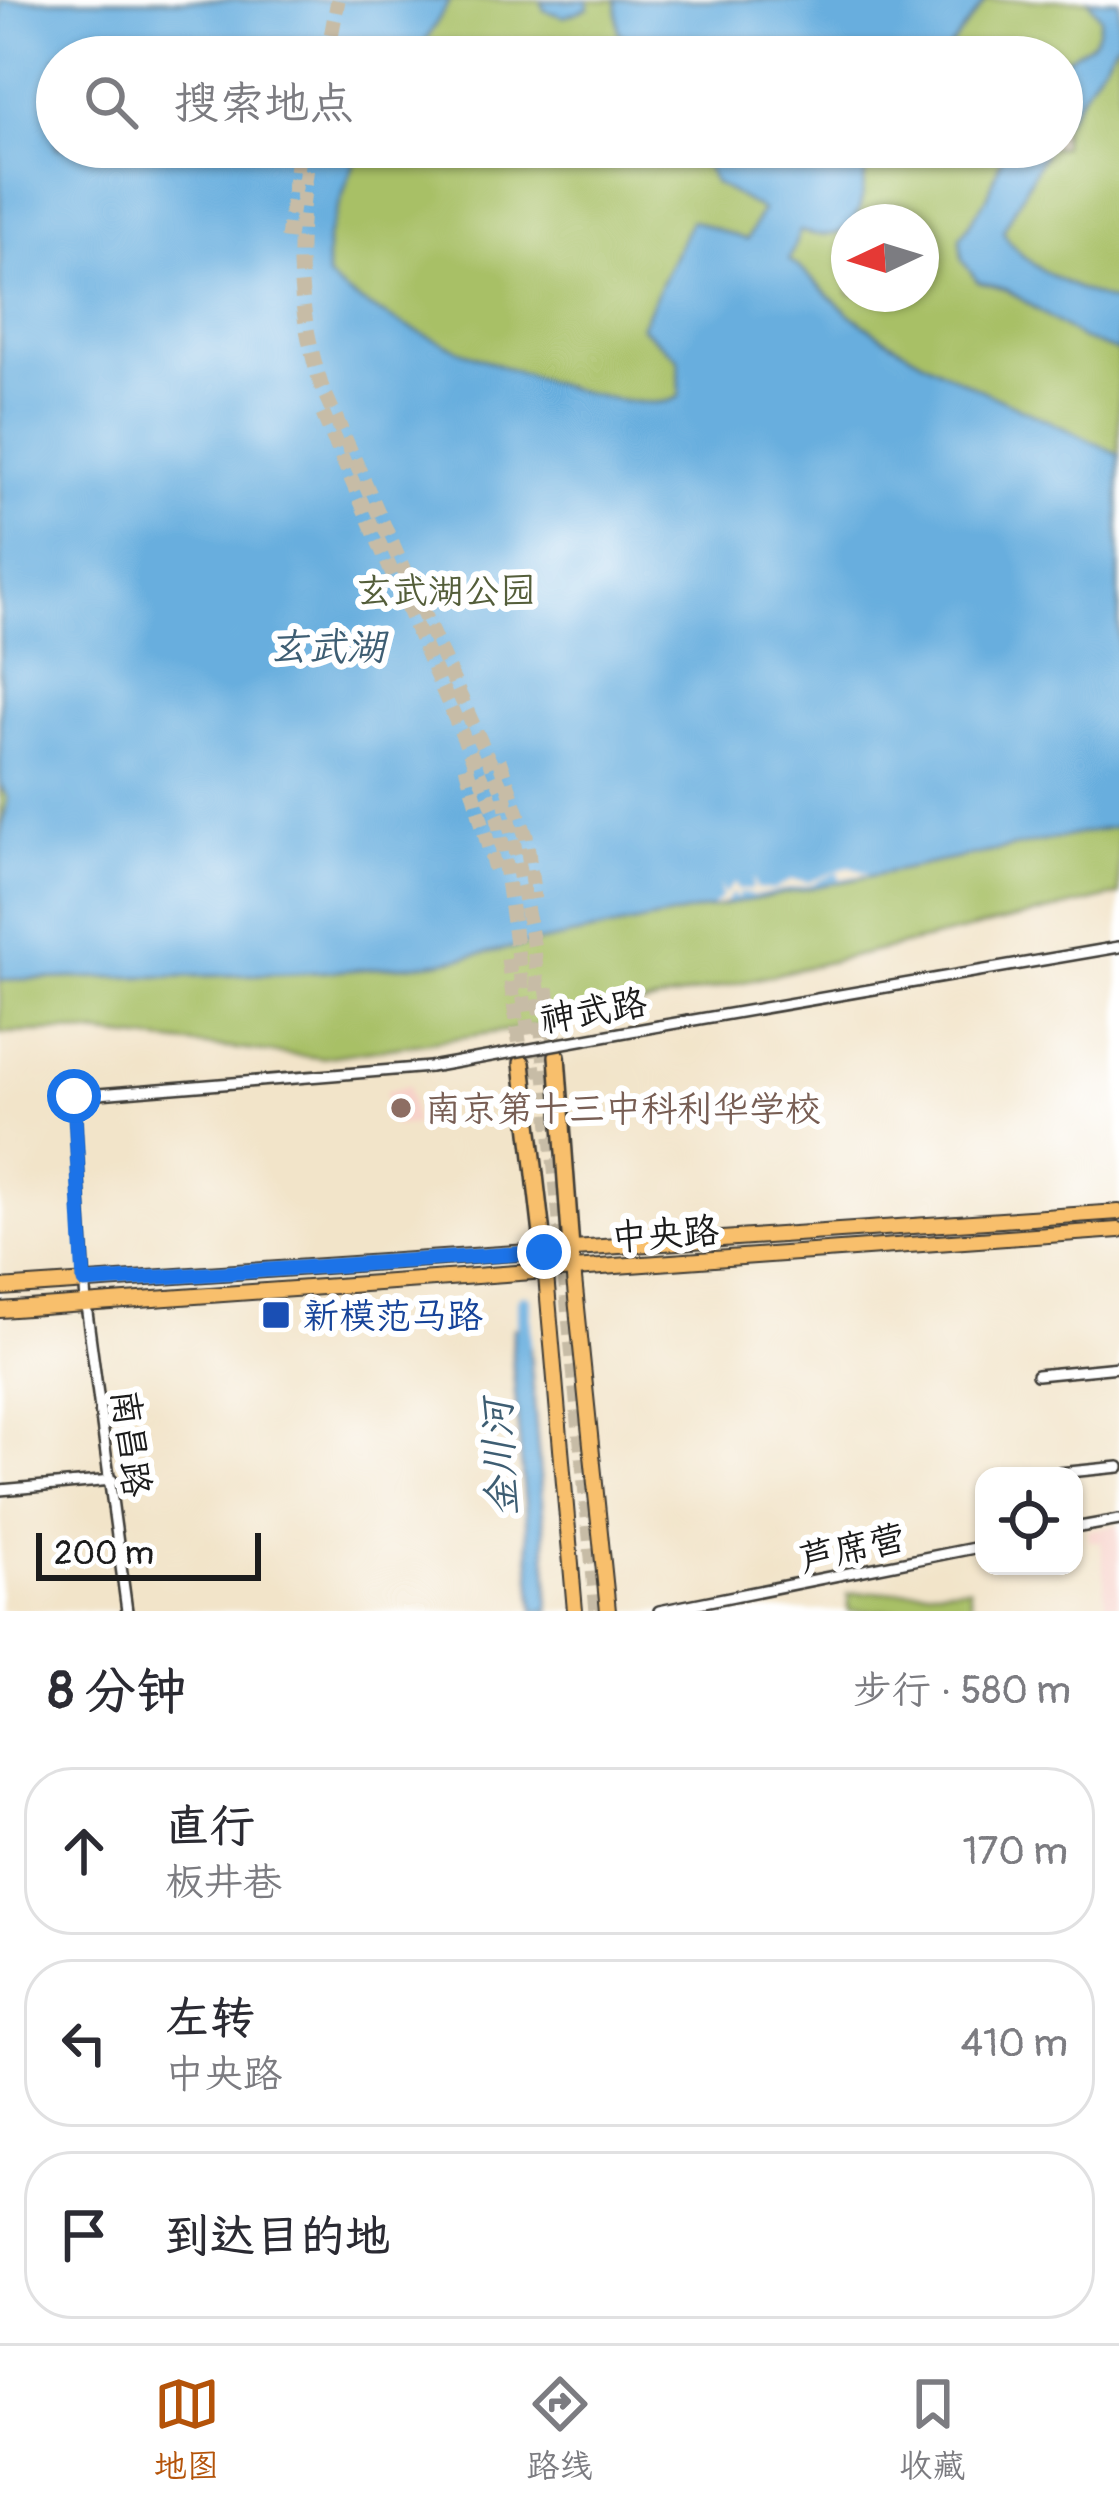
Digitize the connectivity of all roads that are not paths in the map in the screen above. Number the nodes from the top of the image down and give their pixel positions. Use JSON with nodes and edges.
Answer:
{"nodes":[{"id":1,"x":1119,"y":947,"type":"edge"},
{"id":2,"x":557,"y":1056,"type":"tunnel mouth"},
{"id":3,"x":522,"y":1063,"type":"tunnel mouth"},
{"id":4,"x":74,"y":1096,"type":"joint"},
{"id":5,"x":571,"y":1210,"type":"junction"},
{"id":6,"x":1119,"y":1213,"type":"edge"},
{"id":7,"x":539,"y":1214,"type":"junction"},
{"id":8,"x":1119,"y":1230,"type":"edge"},
{"id":9,"x":571,"y":1249,"type":"junction"},
{"id":10,"x":544,"y":1252,"type":"junction"},
{"id":11,"x":573,"y":1270,"type":"junction"},
{"id":12,"x":545,"y":1273,"type":"junction"},
{"id":13,"x":84,"y":1282,"type":"junction"},
{"id":14,"x":0,"y":1288,"type":"edge"},
{"id":15,"x":86,"y":1305,"type":"junction"},
{"id":16,"x":0,"y":1310,"type":"edge"},
{"id":17,"x":578,"y":1314,"type":"junction"},
{"id":18,"x":551,"y":1325,"type":"junction"},
{"id":19,"x":1119,"y":1367,"type":"edge"},
{"id":20,"x":1037,"y":1375,"type":"dead end"},
{"id":21,"x":1119,"y":1467,"type":"edge"},
{"id":22,"x":1083,"y":1471,"type":"edge"},
{"id":23,"x":112,"y":1480,"type":"junction"},
{"id":24,"x":0,"y":1490,"type":"edge"},
{"id":25,"x":1119,"y":1520,"type":"edge"},
{"id":26,"x":1083,"y":1526,"type":"edge"},
{"id":27,"x":975,"y":1548,"type":"edge"},
{"id":28,"x":127,"y":1611,"type":"edge"},
{"id":29,"x":575,"y":1611,"type":"edge"},
{"id":30,"x":608,"y":1611,"type":"edge"},
{"id":31,"x":659,"y":1611,"type":"edge"}],
"edges":[{"from":1,"to":4,"type":"street","name":"神武路","bridge":true},
{"from":2,"to":5,"type":"highway"},
{"from":3,"to":7,"type":"highway"},
{"from":4,"to":13,"type":"street","name":"南昌路"},
{"from":5,"to":7,"type":"highway"},
{"from":5,"to":9,"type":"highway"},
{"from":6,"to":9,"type":"main road","name":"中央路"},
{"from":7,"to":10,"type":"highway"},
{"from":8,"to":11,"type":"main road","name":"中央路"},
{"from":9,"to":10,"type":"main road","name":"中央路"},
{"from":9,"to":11,"type":"main road"},
{"from":10,"to":12,"type":"main road"},
{"from":10,"to":13,"type":"main road","name":"中央路"},
{"from":11,"to":12,"type":"main road","name":"中央路"},
{"from":11,"to":17,"type":"main road"},
{"from":12,"to":15,"type":"main road","name":"中央路"},
{"from":12,"to":18,"type":"main road"},
{"from":13,"to":14,"type":"main road","name":"中央路"},
{"from":13,"to":15,"type":"street","name":"南昌路"},
{"from":15,"to":16,"type":"main road","name":"中央路"},
{"from":15,"to":23,"type":"street","name":"南昌路"},
{"from":17,"to":18,"type":"main road"},
{"from":17,"to":30,"type":"main road"},
{"from":18,"to":29,"type":"main road"},
{"from":19,"to":20,"type":"street"},
{"from":21,"to":22,"type":"street"},
{"from":23,"to":24,"type":"street"},
{"from":23,"to":28,"type":"street","name":"南昌路"},
{"from":25,"to":26,"type":"street"},
{"from":27,"to":31,"type":"street","name":"芦席营"}]}
